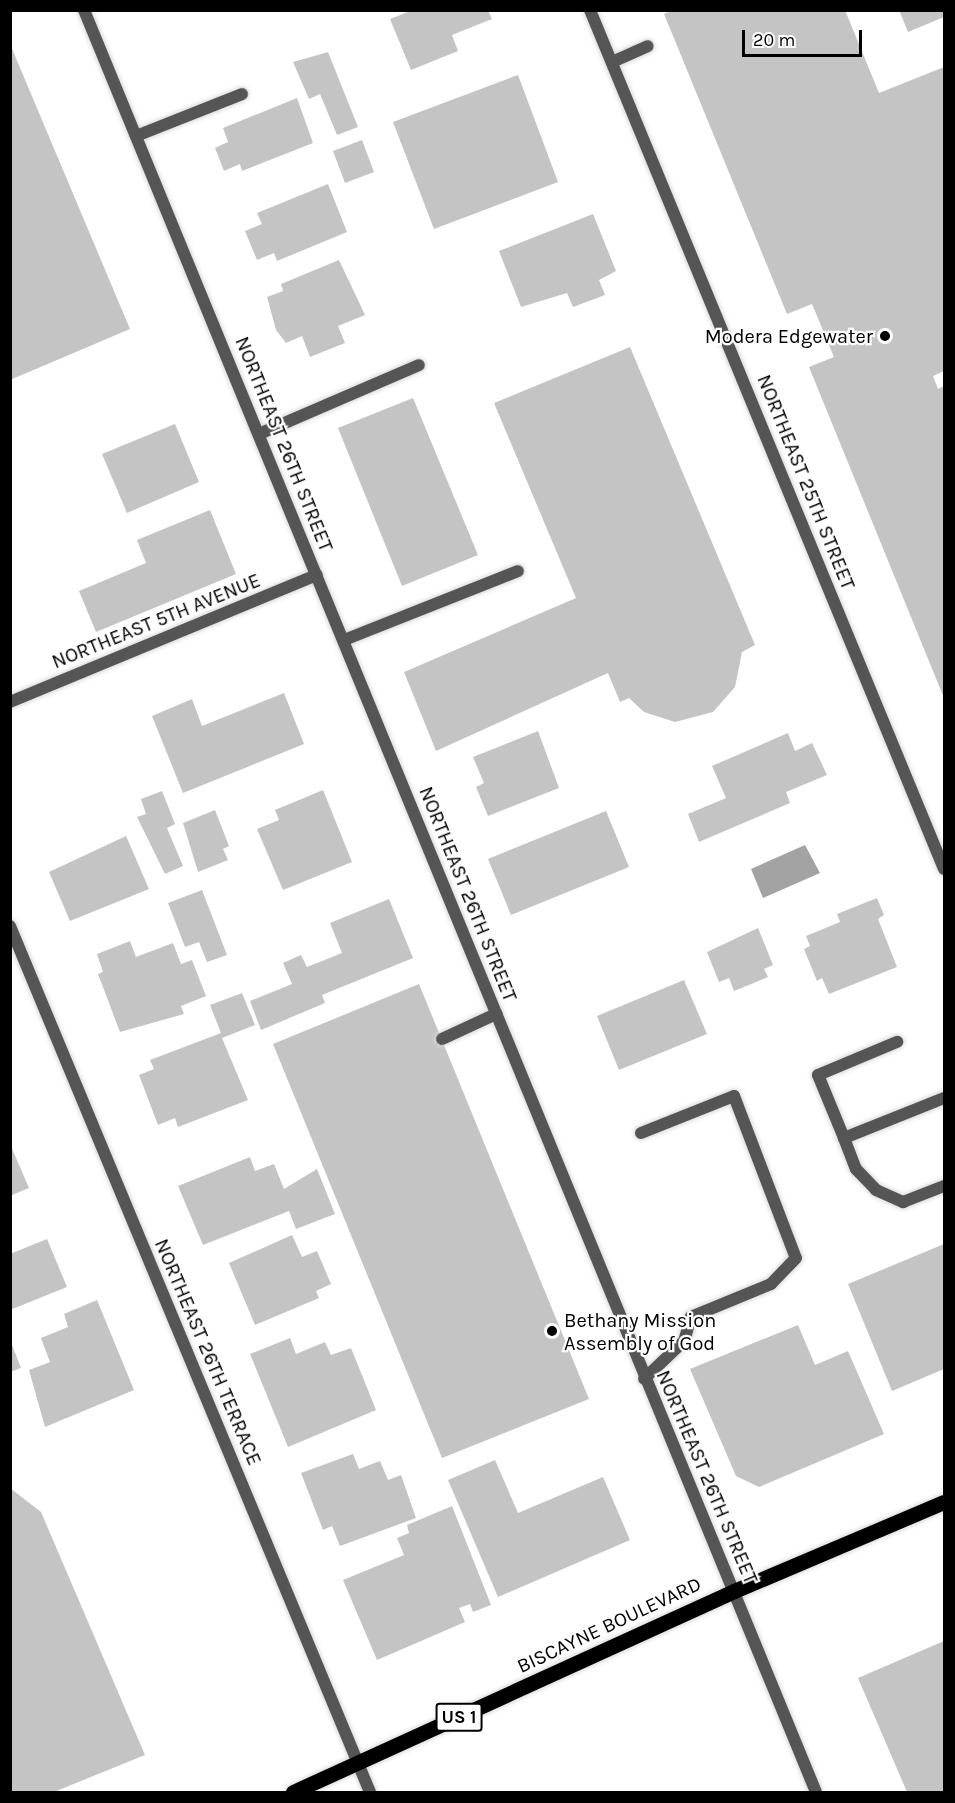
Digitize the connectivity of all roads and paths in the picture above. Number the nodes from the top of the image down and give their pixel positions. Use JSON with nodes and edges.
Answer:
{"nodes":[{"id":1,"x":84,"y":10,"type":"edge"},
{"id":2,"x":590,"y":10,"type":"edge"},
{"id":3,"x":648,"y":46,"type":"dead end"},
{"id":4,"x":612,"y":62,"type":"junction"},
{"id":5,"x":242,"y":94,"type":"dead end"},
{"id":6,"x":136,"y":136,"type":"junction"},
{"id":7,"x":420,"y":365,"type":"dead end"},
{"id":8,"x":259,"y":434,"type":"junction"},
{"id":9,"x":518,"y":571,"type":"dead end"},
{"id":10,"x":317,"y":575,"type":"junction"},
{"id":11,"x":344,"y":640,"type":"junction"},
{"id":12,"x":10,"y":702,"type":"edge"},
{"id":13,"x":945,"y":869,"type":"edge"},
{"id":14,"x":10,"y":926,"type":"edge"},
{"id":15,"x":496,"y":1014,"type":"junction"},
{"id":16,"x":442,"y":1039,"type":"dead end"},
{"id":17,"x":897,"y":1042,"type":"dead end"},
{"id":18,"x":945,"y":1098,"type":"edge"},
{"id":19,"x":641,"y":1133,"type":"dead end"},
{"id":20,"x":844,"y":1138,"type":"junction"},
{"id":21,"x":945,"y":1186,"type":"edge"},
{"id":22,"x":644,"y":1378,"type":"junction"},
{"id":23,"x":945,"y":1502,"type":"edge"},
{"id":24,"x":734,"y":1591,"type":"junction"},
{"id":25,"x":358,"y":1763,"type":"junction"},
{"id":26,"x":293,"y":1792,"type":"edge"},
{"id":27,"x":370,"y":1792,"type":"edge"},
{"id":28,"x":816,"y":1792,"type":"edge"}],
"edges":[{"from":1,"to":6,"type":"street","name":"NORTHEAST 26TH STREET"},
{"from":2,"to":4,"type":"street","name":"NORTHEAST 25TH STREET"},
{"from":3,"to":4,"type":"street"},
{"from":4,"to":13,"type":"street","name":"NORTHEAST 25TH STREET"},
{"from":5,"to":6,"type":"street"},
{"from":6,"to":8,"type":"street","name":"NORTHEAST 26TH STREET"},
{"from":7,"to":8,"type":"street"},
{"from":8,"to":10,"type":"street","name":"NORTHEAST 26TH STREET"},
{"from":9,"to":11,"type":"street"},
{"from":10,"to":11,"type":"street","name":"NORTHEAST 26TH STREET"},
{"from":10,"to":12,"type":"street","name":"NORTHEAST 5TH AVENUE"},
{"from":11,"to":15,"type":"street","name":"NORTHEAST 26TH STREET"},
{"from":14,"to":25,"type":"street","name":"NORTHEAST 26TH TERRACE"},
{"from":15,"to":16,"type":"street"},
{"from":15,"to":22,"type":"street","name":"NORTHEAST 26TH STREET"},
{"from":17,"to":20,"type":"street"},
{"from":18,"to":20,"type":"street"},
{"from":19,"to":22,"type":"street"},
{"from":20,"to":21,"type":"street"},
{"from":22,"to":24,"type":"street","name":"NORTHEAST 26TH STREET"},
{"from":23,"to":24,"type":"main road","name":"BISCAYNE BOULEVARD","number":"US 1"},
{"from":24,"to":25,"type":"main road","name":"BISCAYNE BOULEVARD","number":"US 1"},
{"from":24,"to":28,"type":"street","name":"NORTHEAST 26TH STREET"},
{"from":25,"to":26,"type":"main road","name":"BISCAYNE BOULEVARD","number":"US 1"},
{"from":25,"to":27,"type":"street","name":"NORTHEAST 26TH TERRACE"}]}
